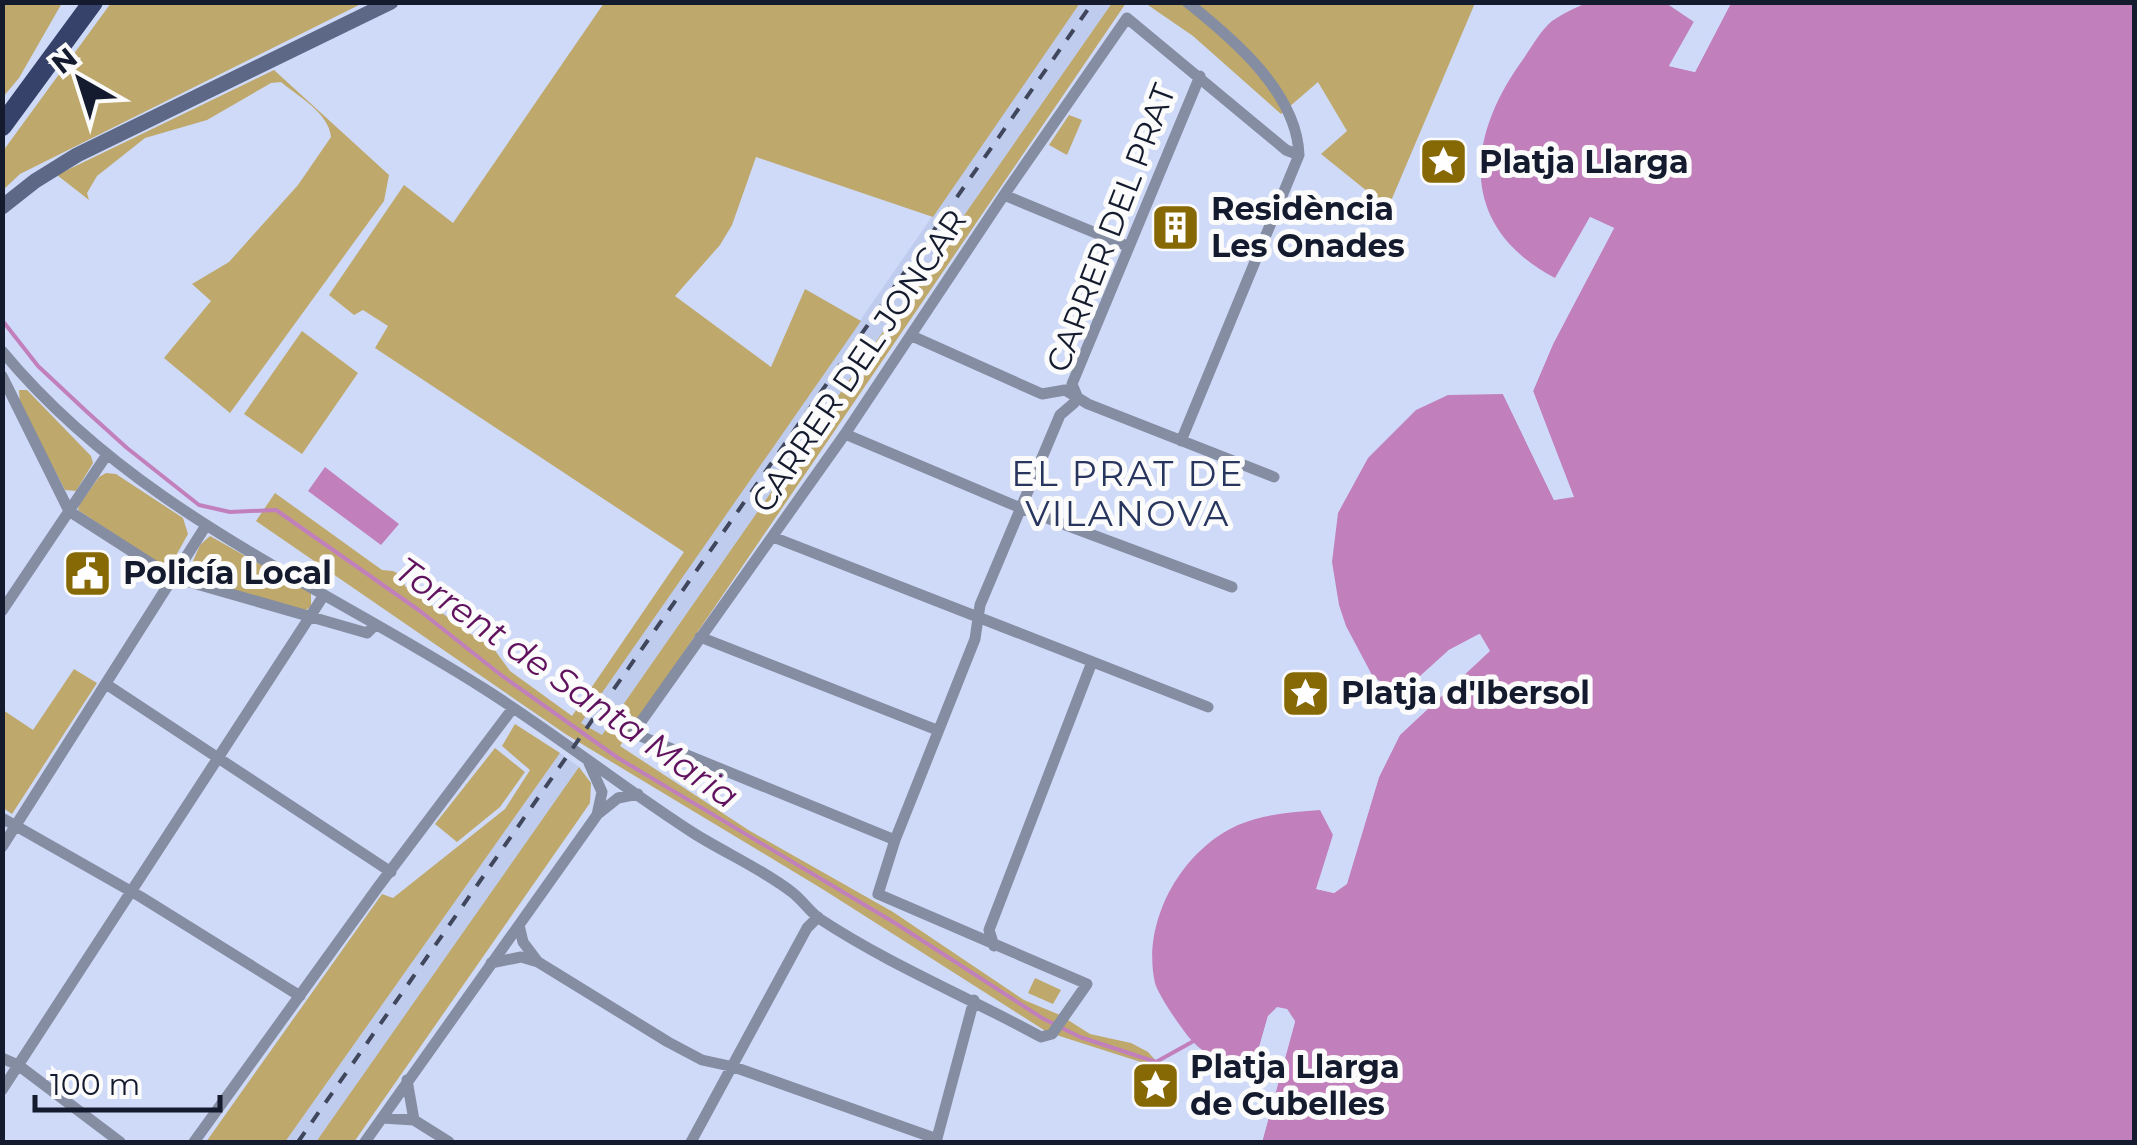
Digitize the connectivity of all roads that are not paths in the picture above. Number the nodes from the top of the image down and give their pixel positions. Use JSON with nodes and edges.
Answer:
{"nodes":[{"id":1,"x":78,"y":2,"type":"edge"},
{"id":2,"x":92,"y":2,"type":"edge"},
{"id":3,"x":390,"y":2,"type":"edge"},
{"id":4,"x":1186,"y":2,"type":"edge"},
{"id":5,"x":60,"y":46,"type":"junction"},
{"id":6,"x":1200,"y":76,"type":"junction"},
{"id":7,"x":1292,"y":123,"type":"junction"},
{"id":8,"x":2,"y":126,"type":"edge"},
{"id":9,"x":1269,"y":136,"type":"junction"},
{"id":10,"x":1299,"y":154,"type":"junction"},
{"id":11,"x":1004,"y":195,"type":"junction"},
{"id":12,"x":2,"y":208,"type":"edge"},
{"id":13,"x":1127,"y":246,"type":"junction"},
{"id":14,"x":912,"y":336,"type":"junction"},
{"id":15,"x":2,"y":352,"type":"edge"},
{"id":16,"x":2,"y":376,"type":"edge"},
{"id":17,"x":25,"y":378,"type":"junction"},
{"id":18,"x":6,"y":390,"type":"edge"},
{"id":19,"x":1077,"y":396,"type":"junction"},
{"id":20,"x":845,"y":434,"type":"junction"},
{"id":21,"x":1181,"y":441,"type":"junction"},
{"id":22,"x":106,"y":456,"type":"junction"},
{"id":23,"x":1274,"y":478,"type":"dead end"},
{"id":24,"x":1021,"y":508,"type":"junction"},
{"id":25,"x":69,"y":511,"type":"junction"},
{"id":26,"x":206,"y":526,"type":"junction"},
{"id":27,"x":773,"y":537,"type":"junction"},
{"id":28,"x":172,"y":577,"type":"junction"},
{"id":29,"x":1232,"y":587,"type":"dead end"},
{"id":30,"x":324,"y":595,"type":"junction"},
{"id":31,"x":2,"y":612,"type":"edge"},
{"id":32,"x":976,"y":615,"type":"junction"},
{"id":33,"x":310,"y":616,"type":"junction"},
{"id":34,"x":375,"y":625,"type":"junction"},
{"id":35,"x":700,"y":637,"type":"junction"},
{"id":36,"x":1092,"y":662,"type":"junction"},
{"id":37,"x":106,"y":684,"type":"junction"},
{"id":38,"x":1208,"y":707,"type":"dead end"},
{"id":39,"x":513,"y":708,"type":"junction"},
{"id":40,"x":937,"y":730,"type":"junction"},
{"id":41,"x":218,"y":758,"type":"junction"},
{"id":42,"x":586,"y":759,"type":"junction"},
{"id":43,"x":638,"y":794,"type":"junction"},
{"id":44,"x":597,"y":815,"type":"junction"},
{"id":45,"x":2,"y":818,"type":"edge"},
{"id":46,"x":16,"y":826,"type":"junction"},
{"id":47,"x":895,"y":840,"type":"junction"},
{"id":48,"x":2,"y":847,"type":"edge"},
{"id":49,"x":390,"y":872,"type":"junction"},
{"id":50,"x":132,"y":892,"type":"junction"},
{"id":51,"x":818,"y":917,"type":"junction"},
{"id":52,"x":519,"y":925,"type":"junction"},
{"id":53,"x":989,"y":930,"type":"junction"},
{"id":54,"x":974,"y":936,"type":"junction"},
{"id":55,"x":994,"y":946,"type":"junction"},
{"id":56,"x":538,"y":962,"type":"junction"},
{"id":57,"x":491,"y":963,"type":"junction"},
{"id":58,"x":300,"y":996,"type":"junction"},
{"id":59,"x":974,"y":1000,"type":"junction"},
{"id":60,"x":2,"y":1058,"type":"edge"},
{"id":61,"x":18,"y":1066,"type":"junction"},
{"id":62,"x":734,"y":1068,"type":"junction"},
{"id":63,"x":407,"y":1080,"type":"junction"},
{"id":64,"x":2,"y":1090,"type":"edge"},
{"id":65,"x":382,"y":1118,"type":"junction"},
{"id":66,"x":414,"y":1120,"type":"junction"},
{"id":67,"x":936,"y":1141,"type":"edge"},
{"id":68,"x":120,"y":1142,"type":"edge"},
{"id":69,"x":194,"y":1142,"type":"edge"},
{"id":70,"x":365,"y":1142,"type":"edge"},
{"id":71,"x":449,"y":1142,"type":"edge"},
{"id":72,"x":691,"y":1142,"type":"edge"}],
"edges":[{"from":1,"to":5,"type":"highway"},
{"from":2,"to":5,"type":"highway"},
{"from":3,"to":12,"type":"main road"},
{"from":4,"to":7,"type":"street"},
{"from":5,"to":8,"type":"highway"},
{"from":6,"to":9,"type":"street"},
{"from":6,"to":11,"type":"street","name":"CARRER DEL JONCAR"},
{"from":6,"to":13,"type":"street","name":"CARRER DEL PRAT"},
{"from":7,"to":9,"type":"street"},
{"from":7,"to":10,"type":"street"},
{"from":9,"to":10,"type":"street"},
{"from":10,"to":21,"type":"street"},
{"from":11,"to":13,"type":"street"},
{"from":11,"to":14,"type":"street","name":"CARRER DEL JONCAR"},
{"from":13,"to":19,"type":"street","name":"CARRER DEL PRAT"},
{"from":14,"to":19,"type":"street"},
{"from":14,"to":20,"type":"street","name":"CARRER DEL JONCAR"},
{"from":15,"to":17,"type":"street"},
{"from":16,"to":18,"type":"street"},
{"from":17,"to":18,"type":"street"},
{"from":17,"to":22,"type":"street"},
{"from":18,"to":25,"type":"street"},
{"from":19,"to":21,"type":"street"},
{"from":19,"to":24,"type":"street","name":"CARRER DEL PRAT"},
{"from":20,"to":24,"type":"street"},
{"from":20,"to":27,"type":"street","name":"CARRER DEL JONCAR"},
{"from":21,"to":23,"type":"street"},
{"from":22,"to":25,"type":"street"},
{"from":22,"to":26,"type":"street"},
{"from":24,"to":29,"type":"street"},
{"from":24,"to":32,"type":"street","name":"CARRER DEL PRAT"},
{"from":25,"to":28,"type":"street"},
{"from":25,"to":31,"type":"street"},
{"from":26,"to":28,"type":"street"},
{"from":26,"to":30,"type":"street"},
{"from":27,"to":32,"type":"street"},
{"from":27,"to":35,"type":"street","name":"CARRER DEL JONCAR"},
{"from":28,"to":33,"type":"street"},
{"from":28,"to":37,"type":"street"},
{"from":30,"to":33,"type":"street"},
{"from":30,"to":34,"type":"street"},
{"from":32,"to":36,"type":"street"},
{"from":32,"to":40,"type":"street","name":"CARRER DEL PRAT"},
{"from":33,"to":34,"type":"street"},
{"from":33,"to":41,"type":"street"},
{"from":34,"to":39,"type":"street"},
{"from":35,"to":40,"type":"street"},
{"from":35,"to":47,"type":"street","name":"CARRER DEL JONCAR"},
{"from":36,"to":38,"type":"street"},
{"from":36,"to":53,"type":"street"},
{"from":37,"to":41,"type":"street"},
{"from":37,"to":46,"type":"street"},
{"from":39,"to":42,"type":"street"},
{"from":39,"to":49,"type":"street"},
{"from":40,"to":47,"type":"street","name":"CARRER DEL PRAT"},
{"from":41,"to":49,"type":"street"},
{"from":41,"to":50,"type":"street"},
{"from":42,"to":43,"type":"street"},
{"from":42,"to":44,"type":"street"},
{"from":43,"to":44,"type":"street"},
{"from":43,"to":51,"type":"street"},
{"from":44,"to":52,"type":"street"},
{"from":45,"to":46,"type":"street"},
{"from":46,"to":48,"type":"street"},
{"from":46,"to":50,"type":"street"},
{"from":47,"to":54,"type":"street","name":"CARRER DEL PRAT"},
{"from":49,"to":58,"type":"street"},
{"from":50,"to":58,"type":"street"},
{"from":50,"to":61,"type":"street"},
{"from":51,"to":59,"type":"street"},
{"from":51,"to":62,"type":"street"},
{"from":52,"to":56,"type":"street"},
{"from":52,"to":57,"type":"street"},
{"from":53,"to":54,"type":"street"},
{"from":53,"to":55,"type":"street"},
{"from":54,"to":55,"type":"street"},
{"from":55,"to":59,"type":"street"},
{"from":56,"to":57,"type":"street"},
{"from":56,"to":62,"type":"street"},
{"from":57,"to":63,"type":"street"},
{"from":58,"to":69,"type":"street"},
{"from":59,"to":67,"type":"street"},
{"from":60,"to":61,"type":"street"},
{"from":61,"to":64,"type":"street"},
{"from":61,"to":68,"type":"street"},
{"from":62,"to":67,"type":"street"},
{"from":62,"to":72,"type":"street"},
{"from":63,"to":65,"type":"street"},
{"from":63,"to":66,"type":"street"},
{"from":65,"to":66,"type":"street"},
{"from":65,"to":70,"type":"street"},
{"from":66,"to":71,"type":"street"}]}
